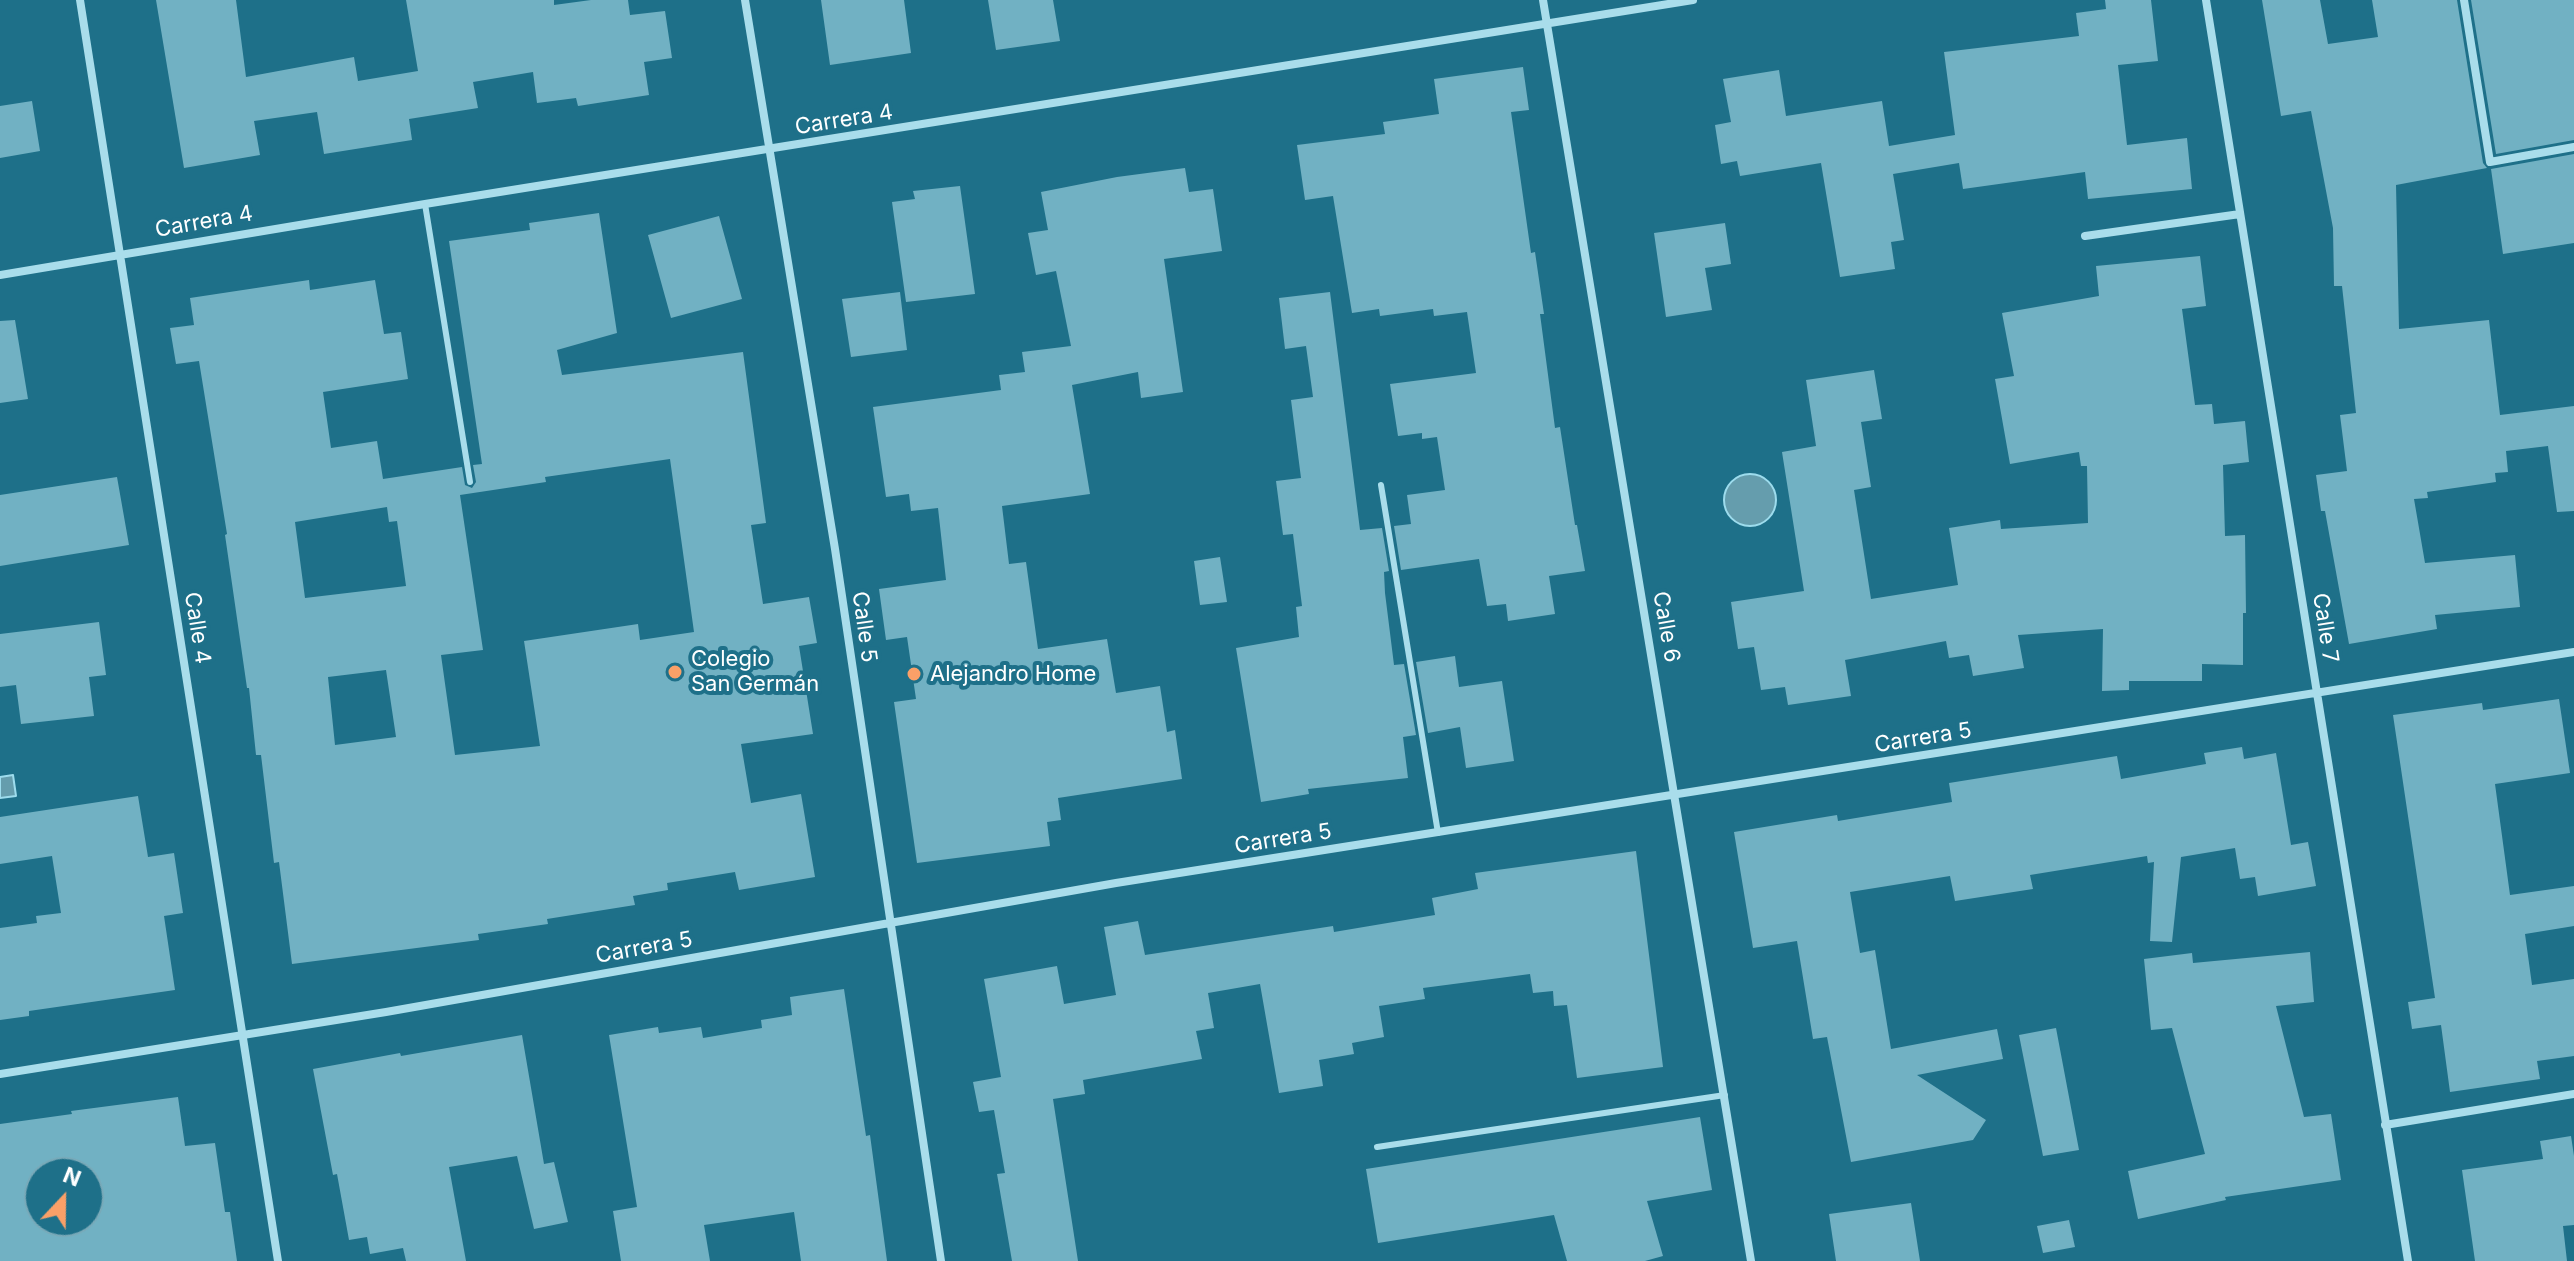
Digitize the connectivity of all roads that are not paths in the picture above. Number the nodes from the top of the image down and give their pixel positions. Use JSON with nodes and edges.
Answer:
{"nodes":[{"id":1,"x":80,"y":0,"type":"edge"},
{"id":2,"x":745,"y":0,"type":"edge"},
{"id":3,"x":1543,"y":0,"type":"edge"},
{"id":4,"x":1693,"y":0,"type":"edge"},
{"id":5,"x":2206,"y":0,"type":"edge"},
{"id":6,"x":2464,"y":0,"type":"edge"},
{"id":7,"x":1547,"y":24,"type":"junction"},
{"id":8,"x":2574,"y":147,"type":"edge"},
{"id":9,"x":769,"y":149,"type":"junction"},
{"id":10,"x":425,"y":204,"type":"junction"},
{"id":11,"x":2240,"y":214,"type":"junction"},
{"id":12,"x":2085,"y":236,"type":"dead end"},
{"id":13,"x":120,"y":255,"type":"junction"},
{"id":14,"x":0,"y":275,"type":"edge"},
{"id":15,"x":470,"y":482,"type":"dead end"},
{"id":16,"x":1381,"y":485,"type":"dead end"},
{"id":17,"x":2574,"y":652,"type":"edge"},
{"id":18,"x":2317,"y":693,"type":"junction"},
{"id":19,"x":1676,"y":795,"type":"junction"},
{"id":20,"x":1438,"y":833,"type":"junction"},
{"id":21,"x":890,"y":923,"type":"junction"},
{"id":22,"x":243,"y":1035,"type":"junction"},
{"id":23,"x":0,"y":1074,"type":"edge"},
{"id":24,"x":2574,"y":1094,"type":"edge"},
{"id":25,"x":1725,"y":1095,"type":"junction"},
{"id":26,"x":2385,"y":1125,"type":"junction"},
{"id":27,"x":1377,"y":1147,"type":"dead end"},
{"id":28,"x":278,"y":1261,"type":"edge"},
{"id":29,"x":941,"y":1261,"type":"edge"},
{"id":30,"x":1751,"y":1261,"type":"edge"},
{"id":31,"x":2408,"y":1261,"type":"edge"}],
"edges":[{"from":1,"to":13,"type":"street","name":"Calle 4"},
{"from":2,"to":9,"type":"street","name":"Calle 5"},
{"from":3,"to":7,"type":"street","name":"Calle 6"},
{"from":4,"to":7,"type":"street","name":"Carrera 4"},
{"from":5,"to":11,"type":"street","name":"Calle 7"},
{"from":6,"to":8,"type":"street"},
{"from":7,"to":9,"type":"street","name":"Carrera 4"},
{"from":7,"to":19,"type":"street","name":"Calle 6"},
{"from":9,"to":10,"type":"street","name":"Carrera 4"},
{"from":9,"to":21,"type":"street","name":"Calle 5"},
{"from":10,"to":13,"type":"street","name":"Carrera 4"},
{"from":10,"to":15,"type":"lane"},
{"from":11,"to":12,"type":"street"},
{"from":11,"to":18,"type":"street","name":"Calle 7"},
{"from":13,"to":14,"type":"street","name":"Carrera 4"},
{"from":13,"to":22,"type":"street","name":"Calle 4"},
{"from":16,"to":20,"type":"lane"},
{"from":17,"to":18,"type":"street","name":"Carrera 5"},
{"from":18,"to":19,"type":"street","name":"Carrera 5"},
{"from":18,"to":26,"type":"street","name":"Calle 7"},
{"from":19,"to":20,"type":"street","name":"Carrera 5"},
{"from":19,"to":25,"type":"street","name":"Calle 6"},
{"from":20,"to":21,"type":"street","name":"Carrera 5"},
{"from":21,"to":22,"type":"street","name":"Carrera 5"},
{"from":21,"to":29,"type":"street","name":"Calle 5"},
{"from":22,"to":23,"type":"street","name":"Carrera 5"},
{"from":22,"to":28,"type":"street","name":"Calle 4"},
{"from":24,"to":26,"type":"street"},
{"from":25,"to":27,"type":"lane"},
{"from":25,"to":30,"type":"street","name":"Calle 6"},
{"from":26,"to":31,"type":"street","name":"Calle 7"}]}
